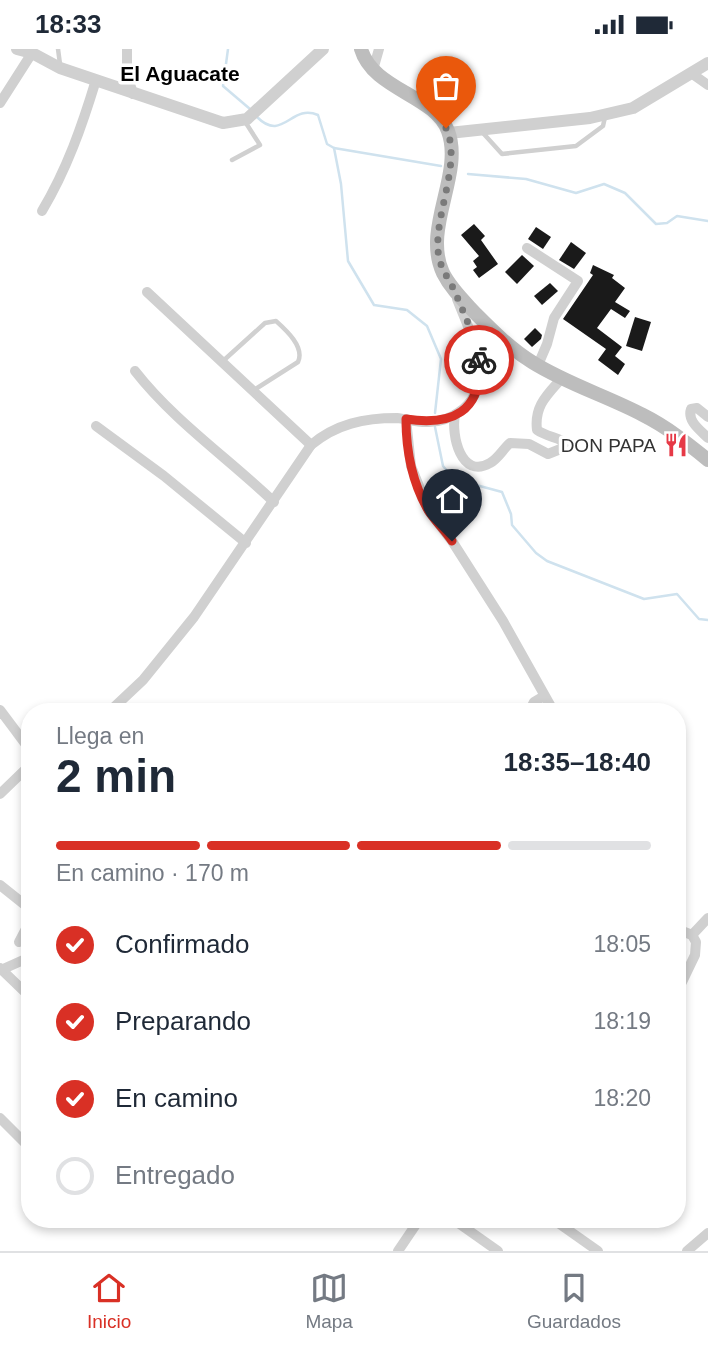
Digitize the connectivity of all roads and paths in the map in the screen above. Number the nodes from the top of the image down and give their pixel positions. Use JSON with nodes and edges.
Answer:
{"nodes":[{"id":1,"x":17,"y":49,"type":"edge"},
{"id":2,"x":58,"y":49,"type":"edge"},
{"id":3,"x":127,"y":49,"type":"edge"},
{"id":4,"x":323,"y":49,"type":"edge"},
{"id":5,"x":361,"y":49,"type":"edge"},
{"id":6,"x":379,"y":49,"type":"edge"},
{"id":7,"x":32,"y":53,"type":"junction"},
{"id":8,"x":708,"y":63,"type":"edge"},
{"id":9,"x":60,"y":68,"type":"junction"},
{"id":10,"x":373,"y":70,"type":"junction"},
{"id":11,"x":691,"y":73,"type":"junction"},
{"id":12,"x":96,"y":80,"type":"junction"},
{"id":13,"x":708,"y":85,"type":"edge"},
{"id":14,"x":133,"y":94,"type":"junction"},
{"id":15,"x":0,"y":103,"type":"edge"},
{"id":16,"x":605,"y":115,"type":"junction"},
{"id":17,"x":245,"y":119,"type":"junction"},
{"id":18,"x":480,"y":130,"type":"junction"},
{"id":19,"x":449,"y":133,"type":"junction"},
{"id":20,"x":233,"y":160,"type":"dead end"},
{"id":21,"x":43,"y":211,"type":"dead end"},
{"id":22,"x":527,"y":249,"type":"dead end"},
{"id":23,"x":147,"y":292,"type":"dead end"},
{"id":24,"x":455,"y":292,"type":"junction"},
{"id":25,"x":222,"y":361,"type":"junction"},
{"id":26,"x":538,"y":366,"type":"junction"},
{"id":27,"x":135,"y":371,"type":"dead end"},
{"id":28,"x":562,"y":378,"type":"junction"},
{"id":29,"x":253,"y":390,"type":"junction"},
{"id":30,"x":455,"y":415,"type":"junction"},
{"id":31,"x":708,"y":417,"type":"edge"},
{"id":32,"x":406,"y":419,"type":"junction"},
{"id":33,"x":96,"y":426,"type":"dead end"},
{"id":34,"x":708,"y":438,"type":"edge"},
{"id":35,"x":312,"y":445,"type":"junction"},
{"id":36,"x":708,"y":460,"type":"edge"},
{"id":37,"x":274,"y":502,"type":"junction"},
{"id":38,"x":246,"y":543,"type":"junction"},
{"id":39,"x":544,"y":695,"type":"junction"},
{"id":40,"x":119,"y":703,"type":"edge"},
{"id":41,"x":534,"y":703,"type":"edge"},
{"id":42,"x":549,"y":703,"type":"edge"},
{"id":43,"x":0,"y":710,"type":"edge"},
{"id":44,"x":21,"y":738,"type":"edge"},
{"id":45,"x":21,"y":772,"type":"edge"},
{"id":46,"x":2,"y":786,"type":"edge"},
{"id":47,"x":0,"y":885,"type":"edge"},
{"id":48,"x":21,"y":902,"type":"edge"},
{"id":49,"x":708,"y":918,"type":"edge"},
{"id":50,"x":686,"y":933,"type":"edge"},
{"id":51,"x":692,"y":935,"type":"junction"},
{"id":52,"x":21,"y":937,"type":"edge"},
{"id":53,"x":19,"y":941,"type":"dead end"},
{"id":54,"x":21,"y":961,"type":"edge"},
{"id":55,"x":1,"y":969,"type":"edge"},
{"id":56,"x":686,"y":974,"type":"edge"},
{"id":57,"x":21,"y":988,"type":"edge"},
{"id":58,"x":0,"y":1118,"type":"edge"},
{"id":59,"x":21,"y":1139,"type":"edge"},
{"id":60,"x":414,"y":1228,"type":"edge"},
{"id":61,"x":465,"y":1228,"type":"edge"},
{"id":62,"x":565,"y":1228,"type":"edge"},
{"id":63,"x":708,"y":1233,"type":"edge"},
{"id":64,"x":398,"y":1251,"type":"edge"},
{"id":65,"x":498,"y":1251,"type":"edge"},
{"id":66,"x":598,"y":1251,"type":"edge"},
{"id":67,"x":687,"y":1251,"type":"edge"}],
"edges":[{"from":1,"to":7,"type":"street"},
{"from":2,"to":9,"type":"lane"},
{"from":3,"to":14,"type":"street"},
{"from":4,"to":17,"type":"street"},
{"from":5,"to":10,"type":"main road"},
{"from":6,"to":10,"type":"street"},
{"from":7,"to":9,"type":"street"},
{"from":7,"to":15,"type":"street"},
{"from":8,"to":11,"type":"street"},
{"from":9,"to":12,"type":"street"},
{"from":10,"to":19,"type":"main road"},
{"from":11,"to":13,"type":"street"},
{"from":11,"to":16,"type":"street"},
{"from":12,"to":14,"type":"street"},
{"from":12,"to":21,"type":"street"},
{"from":14,"to":17,"type":"street"},
{"from":16,"to":18,"type":"street"},
{"from":16,"to":18,"type":"lane"},
{"from":17,"to":20,"type":"lane"},
{"from":18,"to":19,"type":"street"},
{"from":19,"to":24,"type":"main road"},
{"from":22,"to":26,"type":"street"},
{"from":23,"to":25,"type":"street"},
{"from":24,"to":26,"type":"main road"},
{"from":24,"to":30,"type":"street"},
{"from":25,"to":29,"type":"street"},
{"from":25,"to":29,"type":"lane"},
{"from":26,"to":28,"type":"main road"},
{"from":27,"to":37,"type":"street"},
{"from":28,"to":30,"type":"street"},
{"from":28,"to":36,"type":"main road"},
{"from":29,"to":35,"type":"street"},
{"from":30,"to":32,"type":"street"},
{"from":31,"to":34,"type":"street"},
{"from":32,"to":35,"type":"street"},
{"from":32,"to":39,"type":"street"},
{"from":33,"to":38,"type":"street"},
{"from":35,"to":37,"type":"street"},
{"from":37,"to":38,"type":"street"},
{"from":38,"to":40,"type":"street"},
{"from":39,"to":41,"type":"street"},
{"from":39,"to":42,"type":"street"},
{"from":43,"to":44,"type":"street"},
{"from":45,"to":46,"type":"street"},
{"from":47,"to":48,"type":"street"},
{"from":49,"to":51,"type":"street"},
{"from":50,"to":51,"type":"street"},
{"from":51,"to":56,"type":"street"},
{"from":52,"to":53,"type":"street"},
{"from":54,"to":55,"type":"street"},
{"from":55,"to":57,"type":"street"},
{"from":58,"to":59,"type":"street"},
{"from":60,"to":64,"type":"street"},
{"from":61,"to":65,"type":"street"},
{"from":62,"to":66,"type":"street"},
{"from":63,"to":67,"type":"street"}]}
